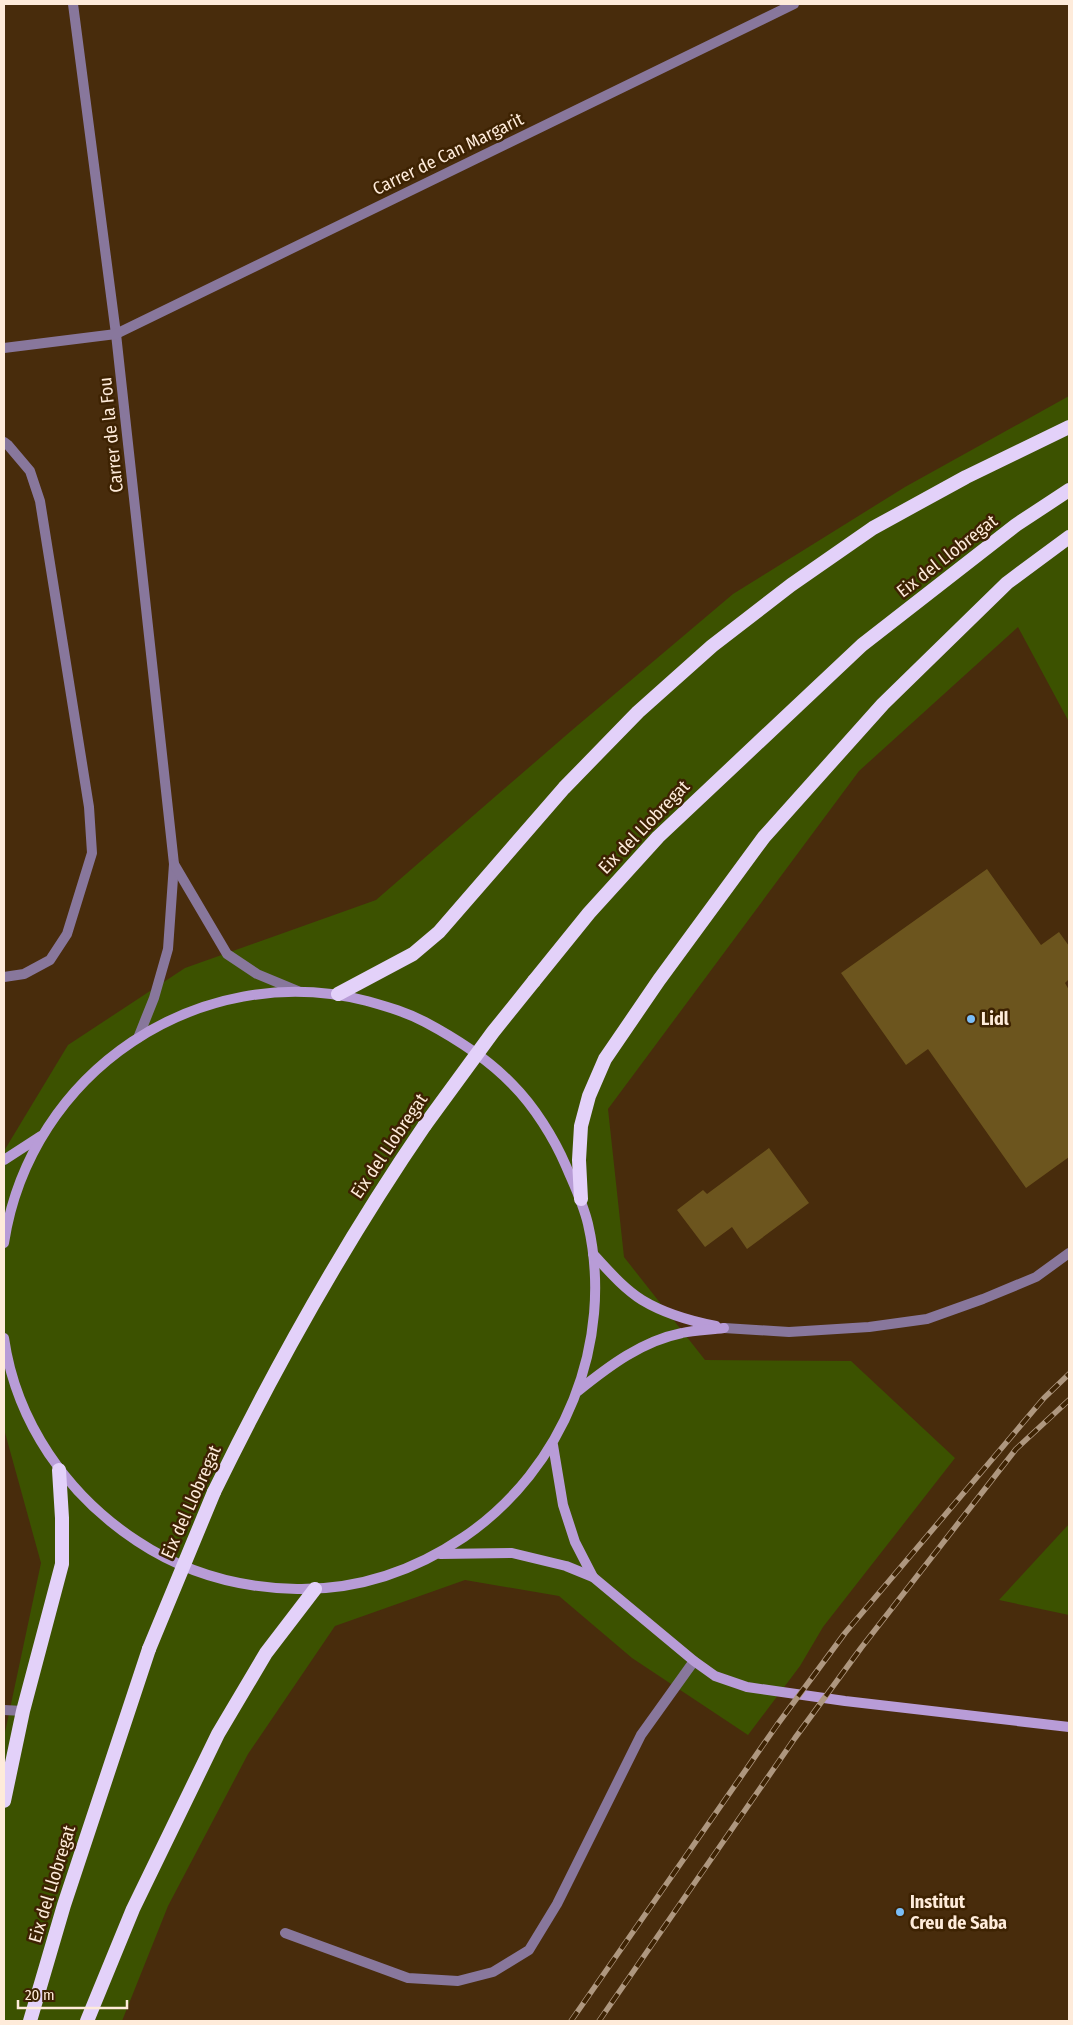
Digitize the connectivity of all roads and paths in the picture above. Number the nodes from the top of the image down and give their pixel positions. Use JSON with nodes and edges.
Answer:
{"nodes":[{"id":1,"x":74,"y":4,"type":"edge"},
{"id":2,"x":794,"y":4,"type":"edge"},
{"id":3,"x":116,"y":334,"type":"junction"},
{"id":4,"x":4,"y":348,"type":"edge"},
{"id":5,"x":1069,"y":427,"type":"edge"},
{"id":6,"x":4,"y":442,"type":"edge"},
{"id":7,"x":1069,"y":490,"type":"edge"},
{"id":8,"x":1069,"y":537,"type":"edge"},
{"id":9,"x":174,"y":864,"type":"junction"},
{"id":10,"x":4,"y":977,"type":"edge"},
{"id":11,"x":298,"y":991,"type":"junction"},
{"id":12,"x":338,"y":994,"type":"junction"},
{"id":13,"x":138,"y":1038,"type":"junction"},
{"id":14,"x":42,"y":1135,"type":"junction"},
{"id":15,"x":4,"y":1160,"type":"edge"},
{"id":16,"x":581,"y":1199,"type":"junction"},
{"id":17,"x":4,"y":1243,"type":"edge"},
{"id":18,"x":1069,"y":1253,"type":"edge"},
{"id":19,"x":593,"y":1254,"type":"junction"},
{"id":20,"x":724,"y":1328,"type":"junction"},
{"id":21,"x":4,"y":1338,"type":"edge"},
{"id":22,"x":578,"y":1391,"type":"junction"},
{"id":23,"x":553,"y":1445,"type":"junction"},
{"id":24,"x":59,"y":1470,"type":"junction"},
{"id":25,"x":440,"y":1554,"type":"junction"},
{"id":26,"x":593,"y":1577,"type":"junction"},
{"id":27,"x":315,"y":1589,"type":"junction"},
{"id":28,"x":694,"y":1661,"type":"junction"},
{"id":29,"x":4,"y":1710,"type":"edge"},
{"id":30,"x":23,"y":1711,"type":"junction"},
{"id":31,"x":1069,"y":1727,"type":"edge"},
{"id":32,"x":4,"y":1801,"type":"edge"},
{"id":33,"x":285,"y":1932,"type":"dead end"},
{"id":34,"x":30,"y":2021,"type":"edge"},
{"id":35,"x":87,"y":2021,"type":"edge"}],
"edges":[{"from":1,"to":3,"type":"street","name":"Carrer de la Fou"},
{"from":2,"to":3,"type":"street","name":"Carrer de Can Margarit"},
{"from":3,"to":4,"type":"street","name":"Carrer de Can Margarit"},
{"from":3,"to":9,"type":"street","name":"Carrer de la Fou"},
{"from":5,"to":12,"type":"highway"},
{"from":6,"to":10,"type":"street"},
{"from":7,"to":34,"type":"highway","name":"Eix del Llobregat","bridge":true},
{"from":8,"to":16,"type":"highway"},
{"from":9,"to":11,"type":"street","name":"Carrer de la Fou"},
{"from":9,"to":13,"type":"street","name":"Carrer de la Fou"},
{"from":11,"to":12,"type":"main road"},
{"from":11,"to":13,"type":"main road"},
{"from":12,"to":16,"type":"main road"},
{"from":13,"to":14,"type":"main road"},
{"from":14,"to":15,"type":"main road"},
{"from":14,"to":17,"type":"main road"},
{"from":16,"to":19,"type":"main road"},
{"from":18,"to":20,"type":"street"},
{"from":19,"to":20,"type":"main road"},
{"from":19,"to":22,"type":"main road"},
{"from":20,"to":22,"type":"main road"},
{"from":21,"to":24,"type":"main road"},
{"from":22,"to":23,"type":"main road"},
{"from":23,"to":25,"type":"main road"},
{"from":23,"to":26,"type":"main road"},
{"from":24,"to":27,"type":"main road"},
{"from":24,"to":30,"type":"highway"},
{"from":25,"to":26,"type":"main road"},
{"from":25,"to":27,"type":"main road"},
{"from":26,"to":28,"type":"main road"},
{"from":27,"to":35,"type":"highway"},
{"from":28,"to":31,"type":"main road"},
{"from":28,"to":33,"type":"street"},
{"from":29,"to":30,"type":"street"},
{"from":30,"to":32,"type":"highway"}]}
